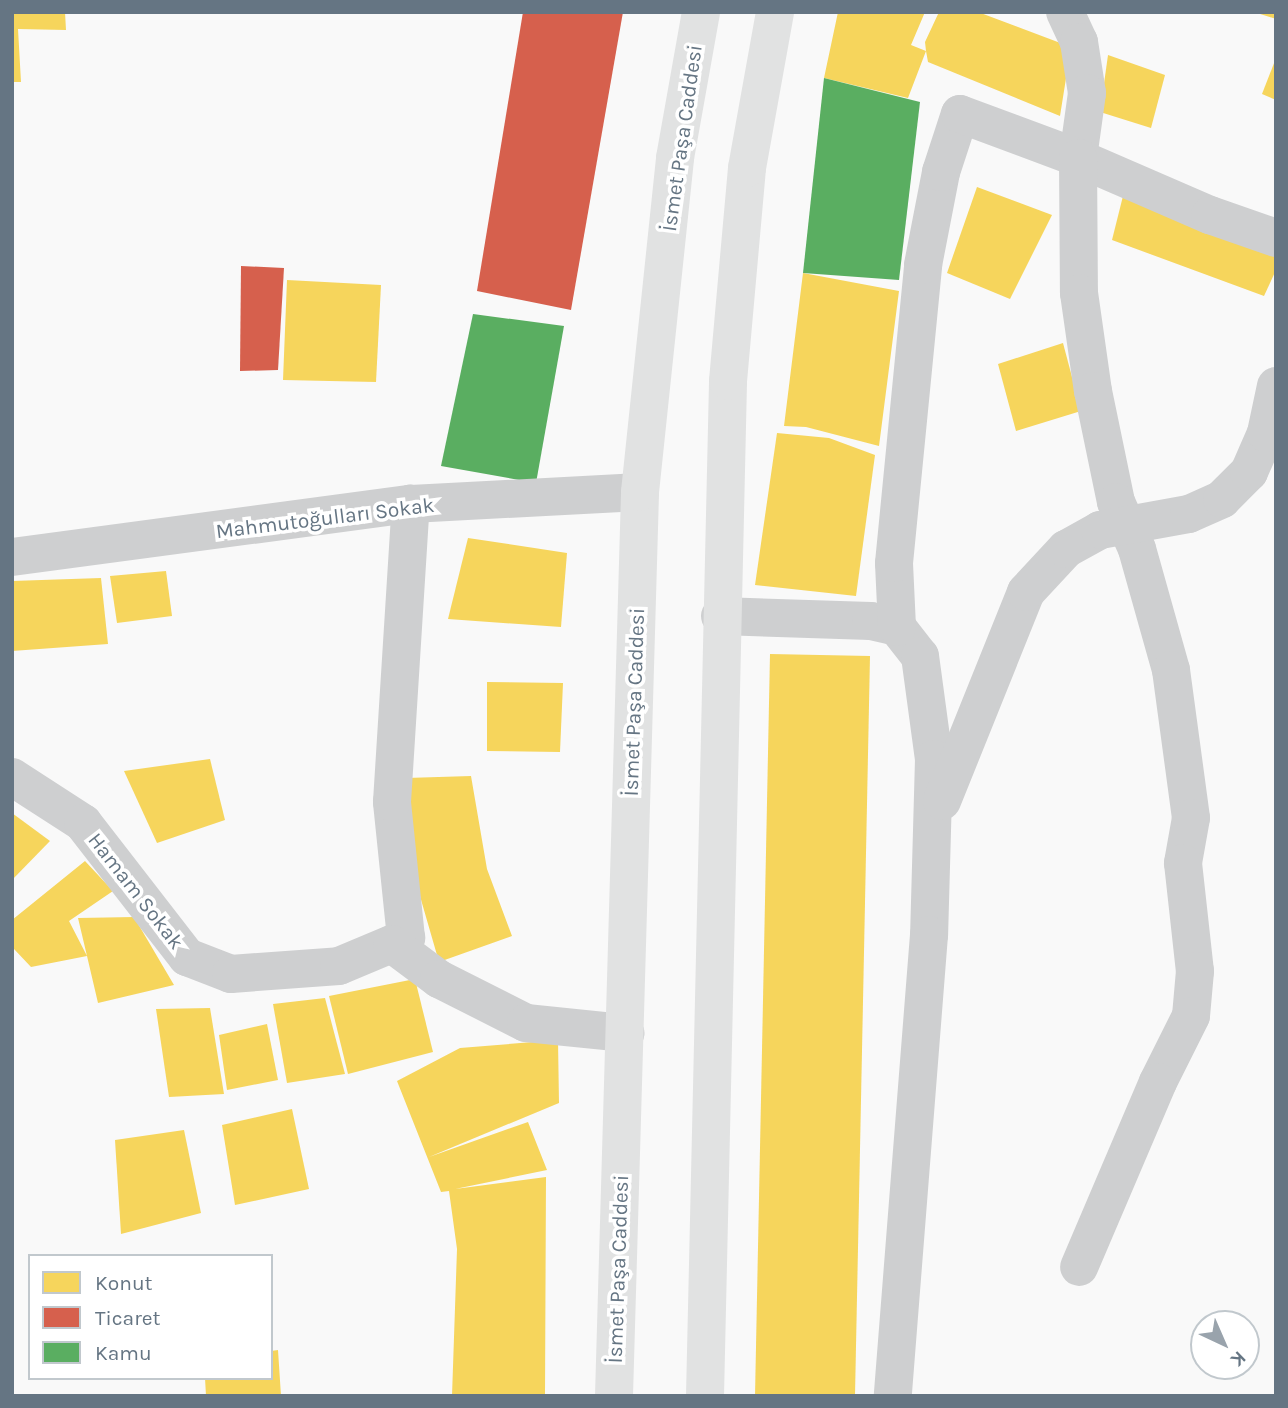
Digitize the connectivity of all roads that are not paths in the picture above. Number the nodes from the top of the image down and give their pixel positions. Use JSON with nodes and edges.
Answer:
{"nodes":[{"id":1,"x":701,"y":12,"type":"edge"},
{"id":2,"x":775,"y":12,"type":"edge"},
{"id":3,"x":1065,"y":12,"type":"edge"},
{"id":4,"x":1078,"y":158,"type":"junction"},
{"id":5,"x":1276,"y":237,"type":"edge"},
{"id":6,"x":1276,"y":386,"type":"edge"},
{"id":7,"x":640,"y":492,"type":"junction"},
{"id":8,"x":411,"y":504,"type":"junction"},
{"id":9,"x":1126,"y":525,"type":"junction"},
{"id":10,"x":12,"y":557,"type":"edge"},
{"id":11,"x":720,"y":616,"type":"junction"},
{"id":12,"x":897,"y":627,"type":"junction"},
{"id":13,"x":12,"y":777,"type":"edge"},
{"id":14,"x":932,"y":827,"type":"junction"},
{"id":15,"x":392,"y":944,"type":"junction"},
{"id":16,"x":625,"y":1033,"type":"junction"},
{"id":17,"x":1079,"y":1268,"type":"dead end"},
{"id":18,"x":614,"y":1396,"type":"edge"},
{"id":19,"x":705,"y":1396,"type":"edge"},
{"id":20,"x":893,"y":1396,"type":"edge"}],
"edges":[{"from":1,"to":7,"type":"highway","name":"İsmet Paşa Caddesi"},
{"from":2,"to":11,"type":"highway"},
{"from":3,"to":4,"type":"street"},
{"from":4,"to":5,"type":"street"},
{"from":4,"to":9,"type":"street"},
{"from":4,"to":12,"type":"street"},
{"from":6,"to":9,"type":"street"},
{"from":7,"to":8,"type":"street","name":"Mahmutoğulları Sokak"},
{"from":7,"to":16,"type":"highway","name":"İsmet Paşa Caddesi"},
{"from":8,"to":10,"type":"street","name":"Mahmutoğulları Sokak"},
{"from":8,"to":15,"type":"street"},
{"from":9,"to":14,"type":"street"},
{"from":9,"to":17,"type":"street"},
{"from":11,"to":12,"type":"street"},
{"from":11,"to":19,"type":"highway"},
{"from":12,"to":14,"type":"street"},
{"from":13,"to":15,"type":"street","name":"Hamam Sokak"},
{"from":14,"to":20,"type":"street"},
{"from":15,"to":16,"type":"street"},
{"from":16,"to":18,"type":"highway","name":"İsmet Paşa Caddesi"}]}
